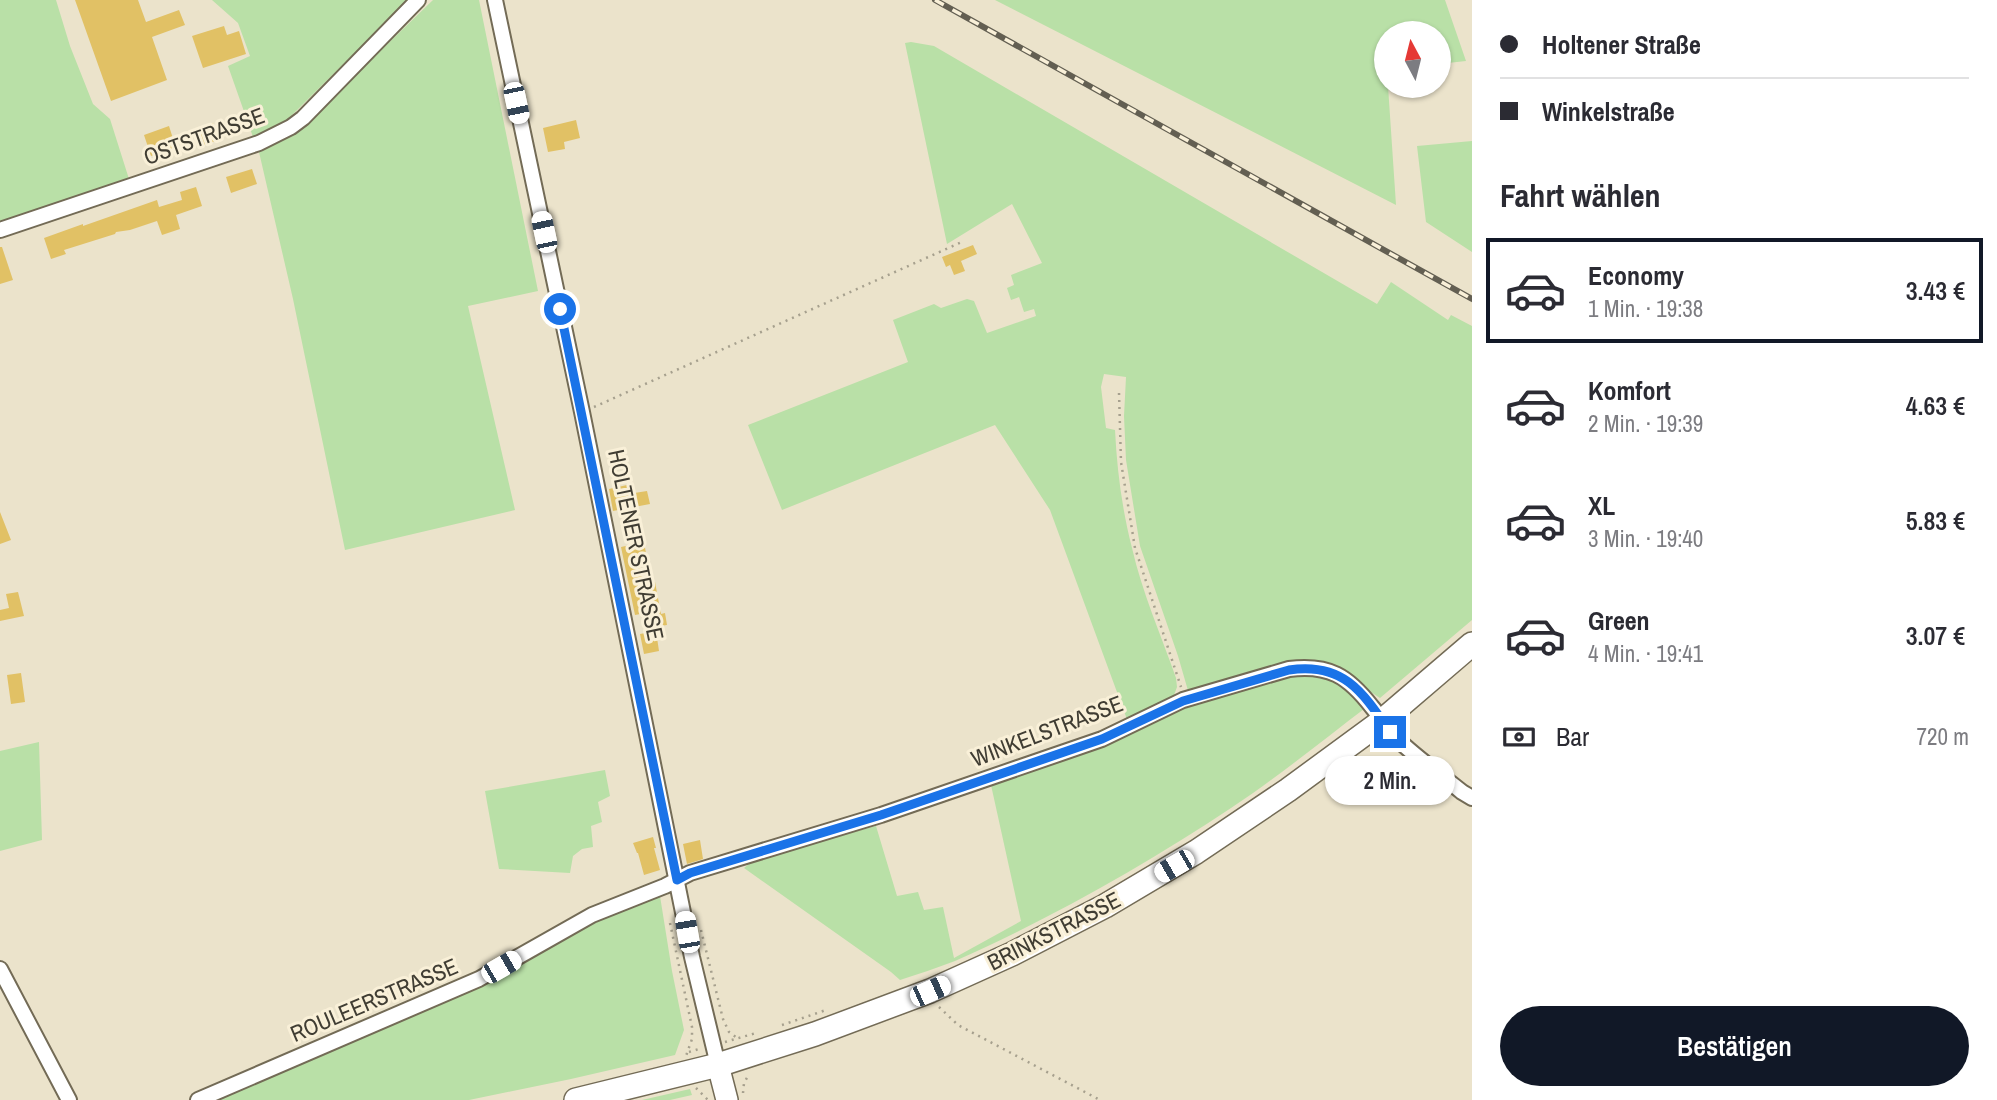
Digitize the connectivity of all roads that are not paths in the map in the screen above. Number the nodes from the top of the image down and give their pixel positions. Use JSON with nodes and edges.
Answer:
{"nodes":[{"id":1,"x":418,"y":0,"type":"edge"},
{"id":2,"x":495,"y":0,"type":"edge"},
{"id":3,"x":0,"y":230,"type":"edge"},
{"id":4,"x":1472,"y":644,"type":"edge"},
{"id":5,"x":1382,"y":720,"type":"junction"},
{"id":6,"x":1472,"y":798,"type":"edge"},
{"id":7,"x":677,"y":880,"type":"junction"},
{"id":8,"x":0,"y":969,"type":"edge"},
{"id":9,"x":715,"y":1055,"type":"junction"},
{"id":10,"x":69,"y":1100,"type":"edge"},
{"id":11,"x":198,"y":1100,"type":"edge"},
{"id":12,"x":576,"y":1100,"type":"edge"},
{"id":13,"x":727,"y":1100,"type":"edge"}],
"edges":[{"from":1,"to":3,"type":"street","name":"OSTSTRASSE"},
{"from":2,"to":7,"type":"street","name":"HOLTENER STRASSE"},
{"from":4,"to":5,"type":"main road","name":"BRINKSTRASSE"},
{"from":5,"to":6,"type":"street","name":"WINKELSTRASSE"},
{"from":5,"to":7,"type":"street","name":"WINKELSTRASSE"},
{"from":5,"to":9,"type":"main road","name":"BRINKSTRASSE"},
{"from":7,"to":9,"type":"street","name":"HOLTENER STRASSE"},
{"from":7,"to":11,"type":"street","name":"ROULEERSTRASSE"},
{"from":8,"to":10,"type":"street"},
{"from":9,"to":12,"type":"main road","name":"BRINKSTRASSE"},
{"from":9,"to":13,"type":"main road","name":"HOLTENER STRASSE"}]}
